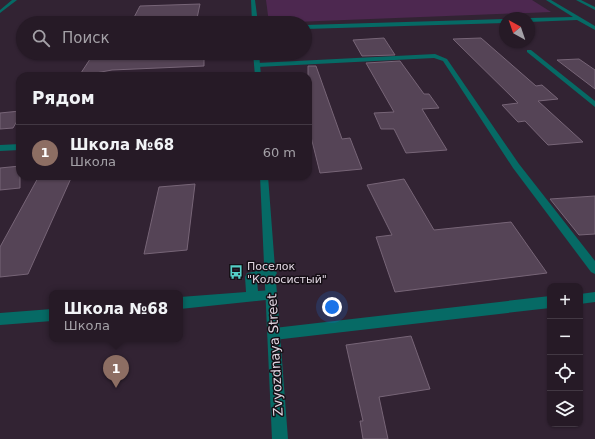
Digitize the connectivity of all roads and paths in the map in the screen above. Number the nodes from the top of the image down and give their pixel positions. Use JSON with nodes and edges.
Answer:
{"nodes":[{"id":1,"x":15,"y":0,"type":"edge"},
{"id":2,"x":253,"y":0,"type":"edge"},
{"id":3,"x":548,"y":0,"type":"edge"},
{"id":4,"x":578,"y":0,"type":"edge"},
{"id":5,"x":595,"y":9,"type":"edge"},
{"id":6,"x":0,"y":12,"type":"edge"},
{"id":7,"x":254,"y":16,"type":"edge"},
{"id":8,"x":579,"y":18,"type":"junction"},
{"id":9,"x":535,"y":20,"type":"edge"},
{"id":10,"x":499,"y":21,"type":"edge"},
{"id":11,"x":312,"y":27,"type":"edge"},
{"id":12,"x":595,"y":28,"type":"edge"},
{"id":13,"x":529,"y":51,"type":"dead end"},
{"id":14,"x":257,"y":60,"type":"edge"},
{"id":15,"x":257,"y":65,"type":"junction"},
{"id":16,"x":258,"y":72,"type":"edge"},
{"id":17,"x":595,"y":105,"type":"edge"},
{"id":18,"x":16,"y":147,"type":"edge"},
{"id":19,"x":0,"y":148,"type":"edge"},
{"id":20,"x":264,"y":180,"type":"edge"},
{"id":21,"x":590,"y":256,"type":"edge"},
{"id":22,"x":595,"y":269,"type":"edge"},
{"id":23,"x":271,"y":274,"type":"junction"},
{"id":24,"x":271,"y":295,"type":"junction"},
{"id":25,"x":252,"y":297,"type":"junction"},
{"id":26,"x":595,"y":297,"type":"edge"},
{"id":27,"x":583,"y":299,"type":"edge"},
{"id":28,"x":547,"y":302,"type":"edge"},
{"id":29,"x":183,"y":303,"type":"edge"},
{"id":30,"x":49,"y":315,"type":"edge"},
{"id":31,"x":0,"y":319,"type":"edge"},
{"id":32,"x":274,"y":334,"type":"junction"},
{"id":33,"x":280,"y":439,"type":"edge"}],
"edges":[{"from":1,"to":6,"type":"street"},
{"from":2,"to":7,"type":"street"},
{"from":3,"to":8,"type":"street"},
{"from":4,"to":5,"type":"street"},
{"from":8,"to":9,"type":"street"},
{"from":8,"to":12,"type":"street"},
{"from":10,"to":11,"type":"street"},
{"from":13,"to":17,"type":"street"},
{"from":14,"to":15,"type":"street"},
{"from":15,"to":16,"type":"street"},
{"from":15,"to":21,"type":"street"},
{"from":18,"to":19,"type":"street"},
{"from":20,"to":23,"type":"street","name":"Zvyozdnaya Street"},
{"from":21,"to":22,"type":"street"},
{"from":23,"to":24,"type":"street","name":"Zvyozdnaya Street"},
{"from":23,"to":25,"type":"street"},
{"from":24,"to":25,"type":"street"},
{"from":24,"to":32,"type":"street","name":"Zvyozdnaya Street"},
{"from":25,"to":29,"type":"street"},
{"from":26,"to":27,"type":"street"},
{"from":28,"to":32,"type":"street"},
{"from":30,"to":31,"type":"street"},
{"from":32,"to":33,"type":"street","name":"Zvyozdnaya Street"}]}
